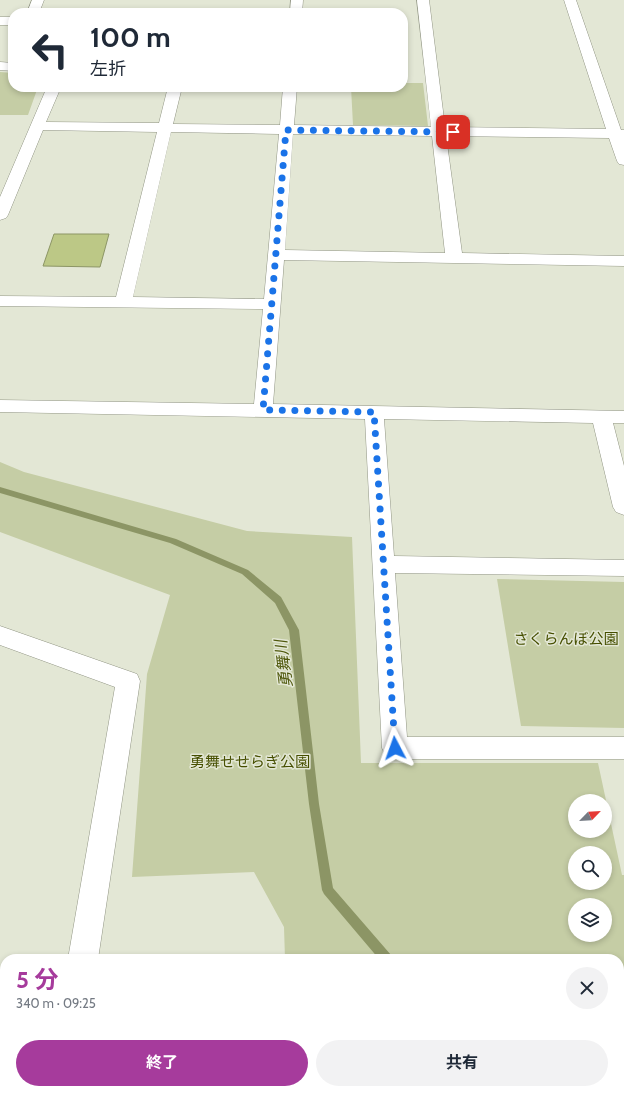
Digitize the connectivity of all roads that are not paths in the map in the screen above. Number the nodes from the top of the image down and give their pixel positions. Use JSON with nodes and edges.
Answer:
{"nodes":[{"id":1,"x":423,"y":0,"type":"edge"},
{"id":2,"x":570,"y":0,"type":"edge"},
{"id":3,"x":52,"y":92,"type":"edge"},
{"id":4,"x":173,"y":92,"type":"edge"},
{"id":5,"x":290,"y":92,"type":"edge"},
{"id":6,"x":37,"y":126,"type":"junction"},
{"id":7,"x":165,"y":127,"type":"junction"},
{"id":8,"x":286,"y":130,"type":"junction"},
{"id":9,"x":438,"y":132,"type":"junction"},
{"id":10,"x":619,"y":133,"type":"edge"},
{"id":11,"x":624,"y":161,"type":"edge"},
{"id":12,"x":0,"y":215,"type":"edge"},
{"id":13,"x":276,"y":255,"type":"junction"},
{"id":14,"x":454,"y":258,"type":"junction"},
{"id":15,"x":624,"y":261,"type":"edge"},
{"id":16,"x":0,"y":301,"type":"edge"},
{"id":17,"x":123,"y":302,"type":"junction"},
{"id":18,"x":272,"y":304,"type":"junction"},
{"id":19,"x":0,"y":406,"type":"edge"},
{"id":20,"x":263,"y":410,"type":"junction"},
{"id":21,"x":374,"y":412,"type":"junction"},
{"id":22,"x":602,"y":416,"type":"junction"},
{"id":23,"x":624,"y":417,"type":"edge"},
{"id":24,"x":624,"y":507,"type":"edge"},
{"id":25,"x":383,"y":564,"type":"junction"},
{"id":26,"x":624,"y":568,"type":"edge"},
{"id":27,"x":0,"y":635,"type":"edge"},
{"id":28,"x":624,"y":748,"type":"edge"},
{"id":29,"x":84,"y":954,"type":"edge"}],
"edges":[{"from":1,"to":9,"type":"street"},
{"from":2,"to":10,"type":"street"},
{"from":3,"to":6,"type":"street"},
{"from":4,"to":7,"type":"street"},
{"from":5,"to":8,"type":"street"},
{"from":6,"to":7,"type":"street"},
{"from":6,"to":12,"type":"street"},
{"from":7,"to":8,"type":"street"},
{"from":7,"to":17,"type":"street"},
{"from":8,"to":9,"type":"street"},
{"from":8,"to":13,"type":"street"},
{"from":9,"to":10,"type":"street"},
{"from":9,"to":14,"type":"street"},
{"from":10,"to":11,"type":"street"},
{"from":13,"to":14,"type":"street"},
{"from":13,"to":18,"type":"street"},
{"from":14,"to":15,"type":"street"},
{"from":16,"to":17,"type":"street"},
{"from":17,"to":18,"type":"street"},
{"from":18,"to":20,"type":"street"},
{"from":19,"to":20,"type":"street"},
{"from":20,"to":21,"type":"street"},
{"from":21,"to":22,"type":"street"},
{"from":21,"to":25,"type":"street"},
{"from":22,"to":23,"type":"street"},
{"from":22,"to":24,"type":"street"},
{"from":25,"to":26,"type":"street"},
{"from":25,"to":28,"type":"street"},
{"from":27,"to":29,"type":"street"}]}
